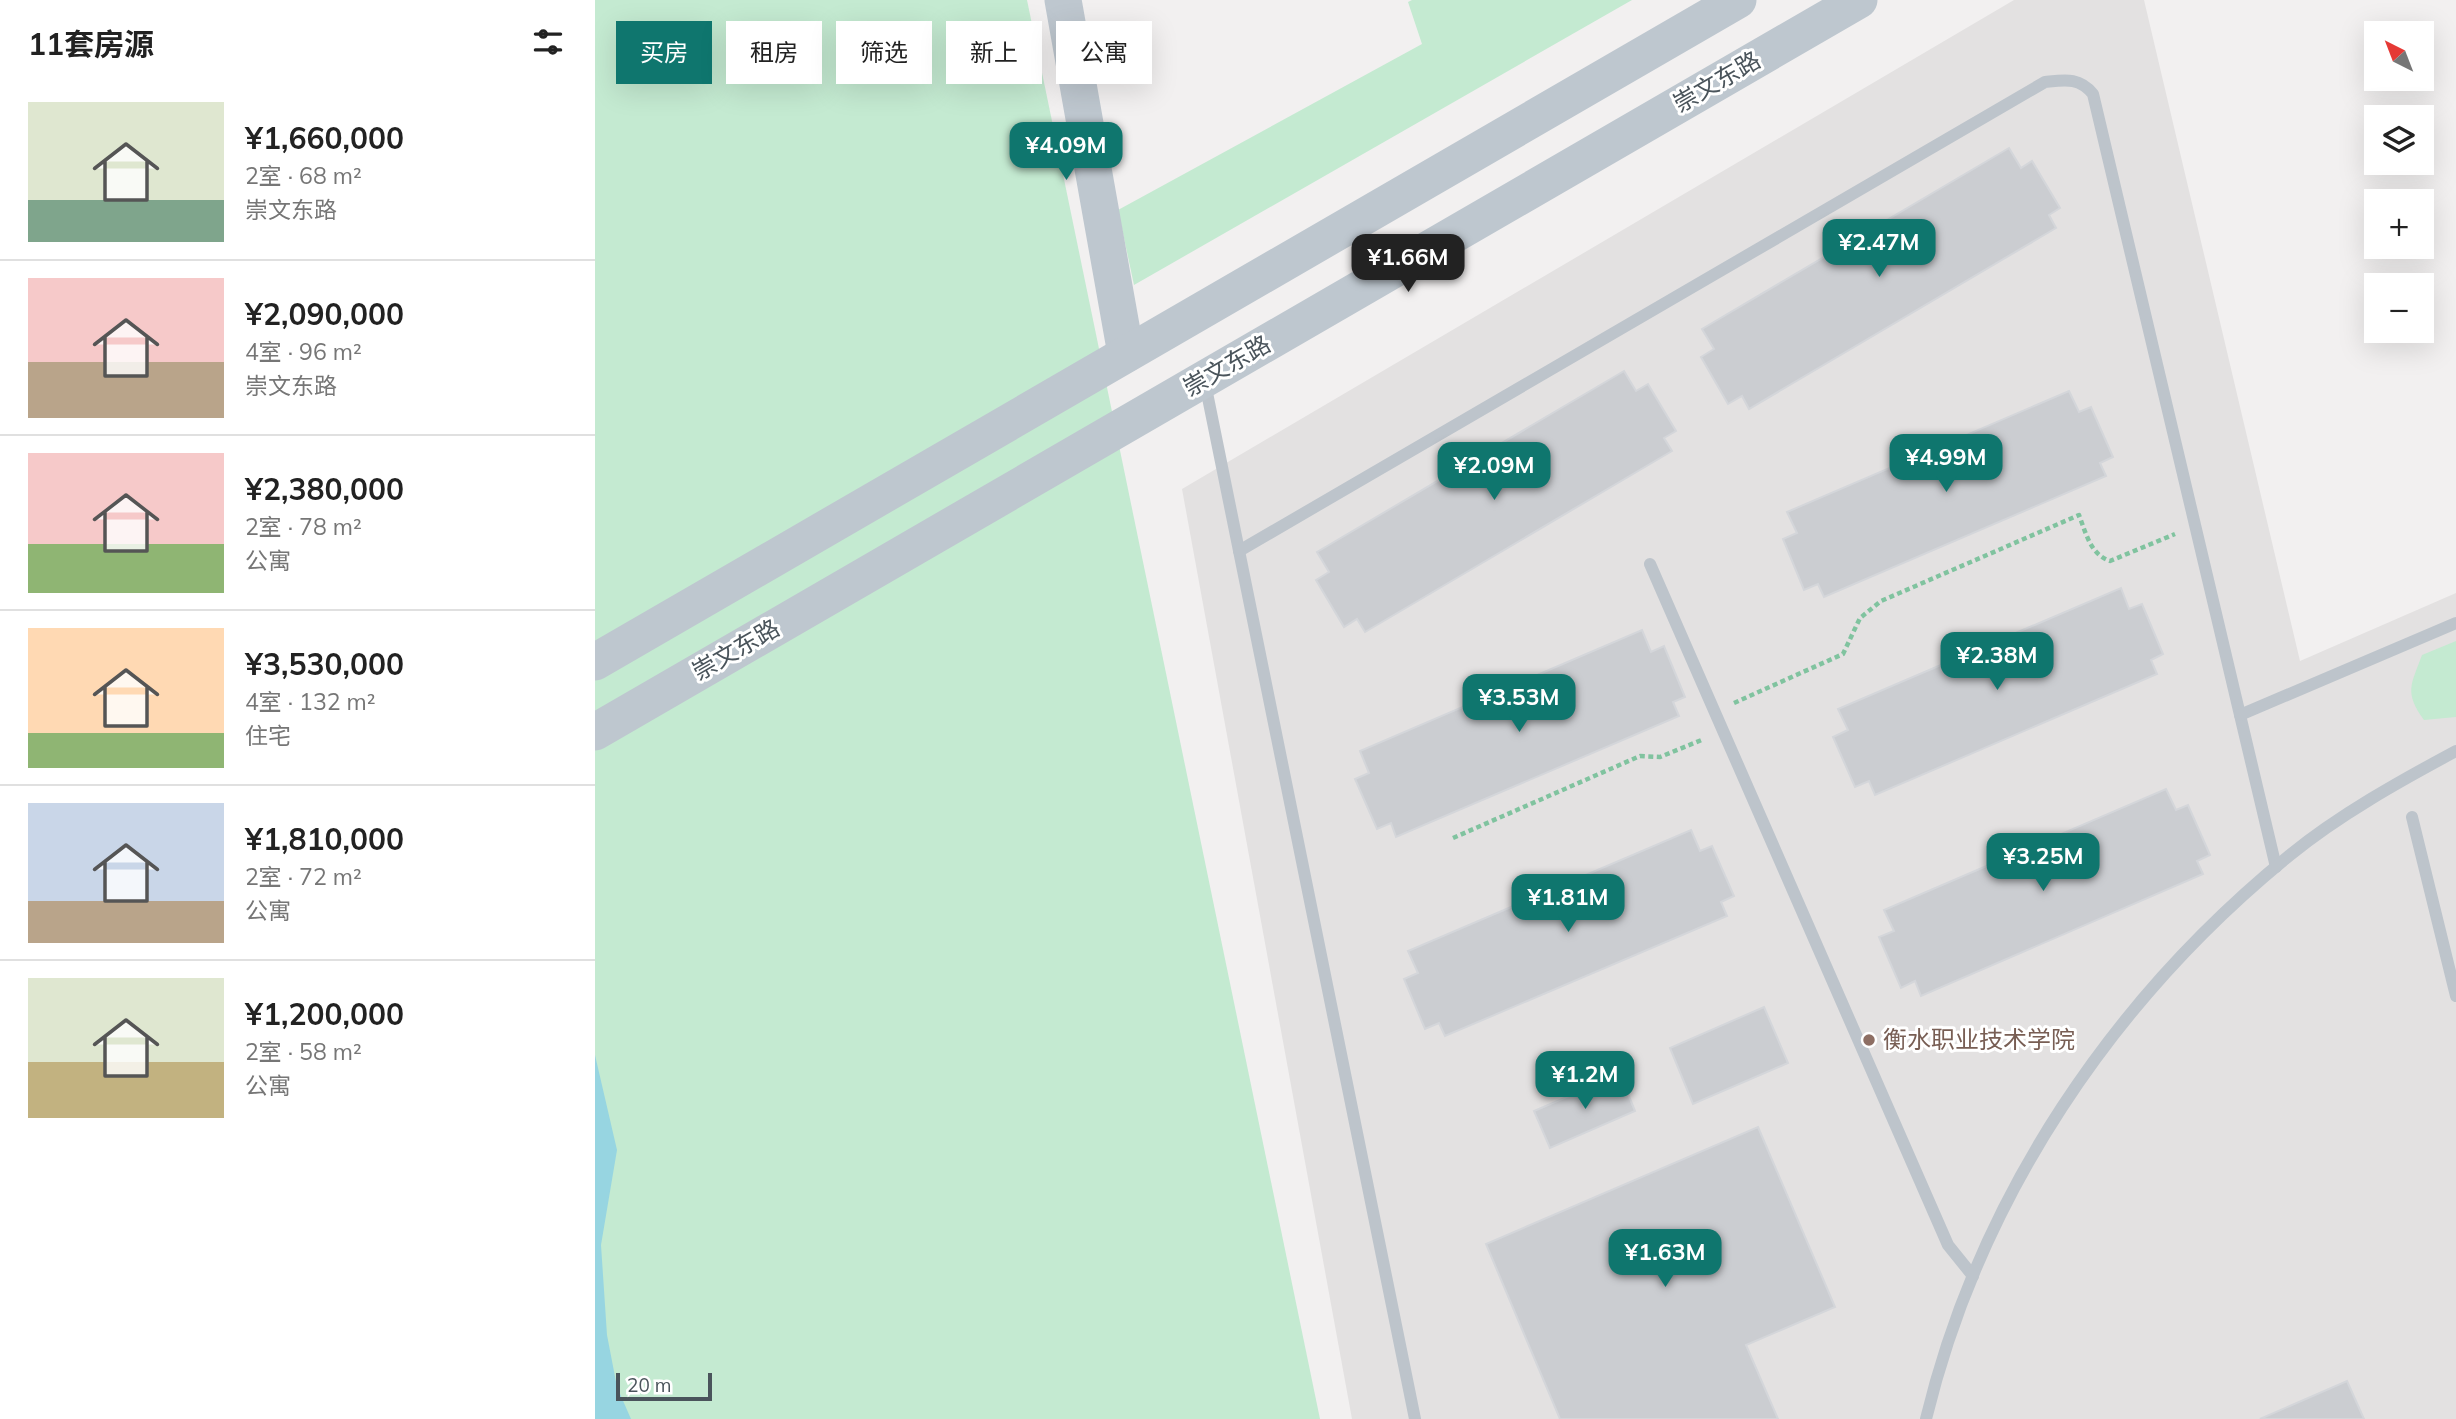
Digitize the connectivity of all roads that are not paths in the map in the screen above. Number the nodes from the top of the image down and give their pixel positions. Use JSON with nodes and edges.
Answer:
{"nodes":[{"id":1,"x":1063,"y":0,"type":"edge"},
{"id":2,"x":1738,"y":0,"type":"edge"},
{"id":3,"x":1859,"y":0,"type":"edge"},
{"id":4,"x":1126,"y":354,"type":"junction"},
{"id":5,"x":1204,"y":379,"type":"junction"},
{"id":6,"x":1239,"y":551,"type":"junction"},
{"id":7,"x":1650,"y":564,"type":"dead end"},
{"id":8,"x":2456,"y":623,"type":"edge"},
{"id":9,"x":595,"y":662,"type":"edge"},
{"id":10,"x":2240,"y":715,"type":"junction"},
{"id":11,"x":595,"y":732,"type":"edge"},
{"id":12,"x":2456,"y":751,"type":"edge"},
{"id":13,"x":2412,"y":817,"type":"dead end"},
{"id":14,"x":2276,"y":867,"type":"junction"},
{"id":15,"x":2456,"y":996,"type":"edge"},
{"id":16,"x":1973,"y":1276,"type":"junction"},
{"id":17,"x":1415,"y":1419,"type":"edge"},
{"id":18,"x":1926,"y":1419,"type":"edge"}],
"edges":[{"from":1,"to":4,"type":"main road"},
{"from":2,"to":4,"type":"main road"},
{"from":3,"to":5,"type":"main road","name":"崇文东路"},
{"from":4,"to":9,"type":"main road"},
{"from":5,"to":6,"type":"lane"},
{"from":5,"to":11,"type":"main road","name":"崇文东路"},
{"from":6,"to":10,"type":"lane"},
{"from":6,"to":17,"type":"lane"},
{"from":7,"to":16,"type":"lane"},
{"from":8,"to":10,"type":"lane"},
{"from":10,"to":14,"type":"lane"},
{"from":12,"to":14,"type":"lane"},
{"from":13,"to":15,"type":"lane"},
{"from":14,"to":16,"type":"lane"},
{"from":16,"to":18,"type":"lane"}]}
